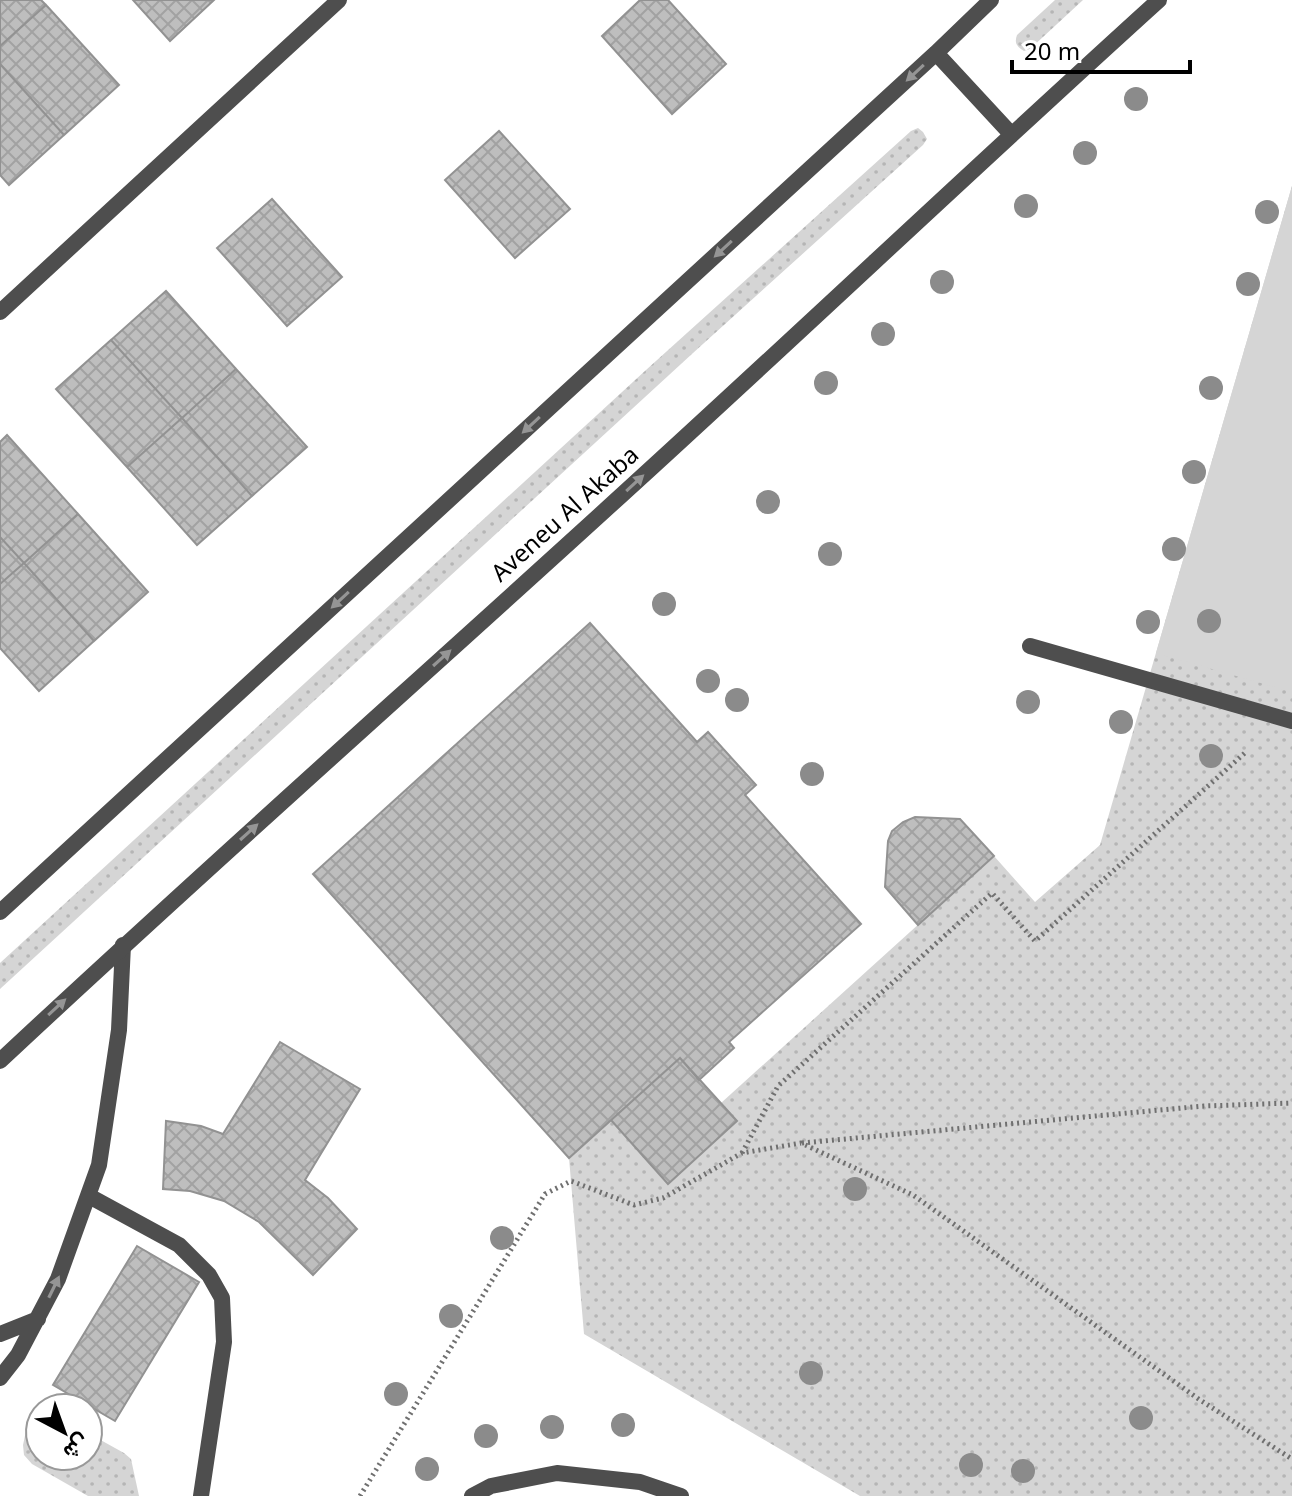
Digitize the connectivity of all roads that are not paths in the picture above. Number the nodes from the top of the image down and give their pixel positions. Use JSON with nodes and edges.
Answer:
{"nodes":[{"id":1,"x":339,"y":0,"type":"edge"},
{"id":2,"x":991,"y":0,"type":"edge"},
{"id":3,"x":1159,"y":0,"type":"edge"},
{"id":4,"x":936,"y":53,"type":"junction"},
{"id":5,"x":1011,"y":134,"type":"junction"},
{"id":6,"x":0,"y":312,"type":"edge"},
{"id":7,"x":1030,"y":646,"type":"dead end"},
{"id":8,"x":1288,"y":719,"type":"edge"},
{"id":9,"x":0,"y":912,"type":"edge"},
{"id":10,"x":123,"y":945,"type":"junction"},
{"id":11,"x":0,"y":1061,"type":"edge"},
{"id":12,"x":89,"y":1196,"type":"junction"},
{"id":13,"x":38,"y":1319,"type":"junction"},
{"id":14,"x":0,"y":1334,"type":"edge"},
{"id":15,"x":0,"y":1378,"type":"edge"},
{"id":16,"x":201,"y":1496,"type":"edge"},
{"id":17,"x":472,"y":1496,"type":"edge"},
{"id":18,"x":681,"y":1496,"type":"edge"}],
"edges":[{"from":1,"to":6,"type":"street"},
{"from":2,"to":4,"type":"street"},
{"from":3,"to":5,"type":"street","name":"Aveneu Al Akaba"},
{"from":4,"to":5,"type":"street"},
{"from":4,"to":9,"type":"street","one_way":true},
{"from":10,"to":5,"type":"street","name":"Aveneu Al Akaba","one_way":true},
{"from":7,"to":8,"type":"street"},
{"from":11,"to":10,"type":"street","name":"Aveneu Al Akaba","one_way":true},
{"from":10,"to":12,"type":"street"},
{"from":13,"to":12,"type":"street","one_way":true},
{"from":12,"to":16,"type":"street"},
{"from":13,"to":14,"type":"street"},
{"from":13,"to":15,"type":"street"},
{"from":17,"to":18,"type":"street"}]}
